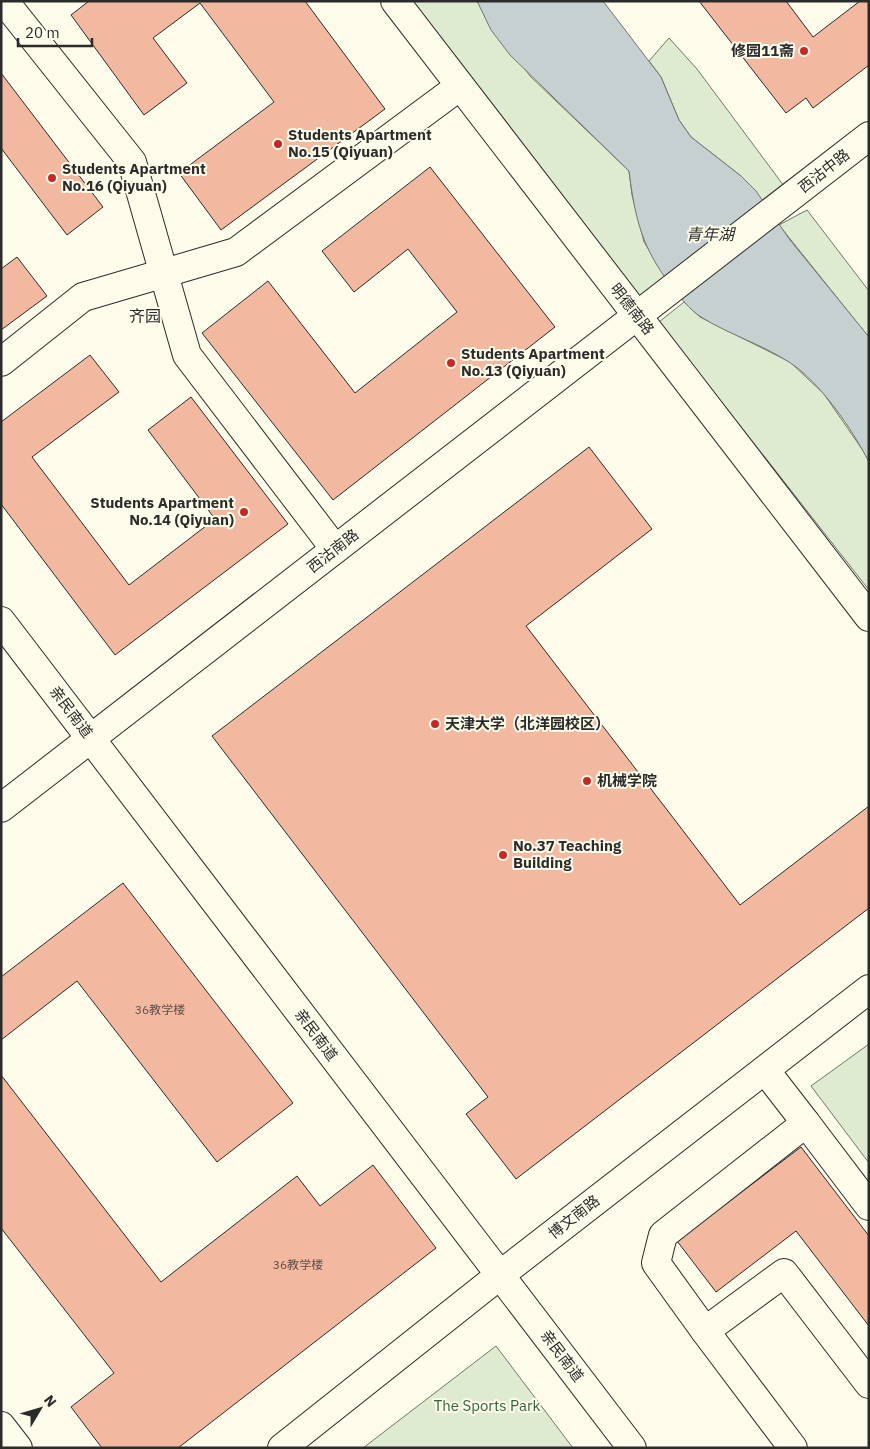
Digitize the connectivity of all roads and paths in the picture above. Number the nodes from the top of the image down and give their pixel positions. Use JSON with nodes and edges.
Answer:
{"nodes":[{"id":1,"x":4,"y":1,"type":"edge"},
{"id":2,"x":395,"y":1,"type":"edge"},
{"id":3,"x":460,"y":86,"type":"junction"},
{"id":4,"x":869,"y":136,"type":"edge"},
{"id":5,"x":163,"y":273,"type":"junction"},
{"id":6,"x":665,"y":293,"type":"joint"},
{"id":7,"x":638,"y":317,"type":"junction"},
{"id":8,"x":1,"y":362,"type":"edge"},
{"id":9,"x":335,"y":549,"type":"junction"},
{"id":10,"x":869,"y":617,"type":"edge"},
{"id":11,"x":1,"y":621,"type":"edge"},
{"id":12,"x":90,"y":738,"type":"junction"},
{"id":13,"x":1,"y":808,"type":"edge"},
{"id":14,"x":869,"y":989,"type":"edge"},
{"id":15,"x":764,"y":1070,"type":"junction"},
{"id":16,"x":806,"y":1123,"type":"junction"},
{"id":17,"x":869,"y":1206,"type":"edge"},
{"id":18,"x":500,"y":1275,"type":"junction"},
{"id":19,"x":705,"y":1330,"type":"junction"},
{"id":20,"x":869,"y":1384,"type":"edge"},
{"id":21,"x":1,"y":1426,"type":"edge"},
{"id":22,"x":18,"y":1448,"type":"edge"},
{"id":23,"x":282,"y":1448,"type":"edge"},
{"id":24,"x":632,"y":1448,"type":"edge"},
{"id":25,"x":793,"y":1448,"type":"edge"}],
"edges":[{"from":1,"to":5,"type":"street"},
{"from":2,"to":3,"type":"street","name":"明德南路"},
{"from":3,"to":5,"type":"street"},
{"from":3,"to":7,"type":"street","name":"明德南路"},
{"from":4,"to":6,"type":"street","name":"西沽中路"},
{"from":5,"to":8,"type":"street"},
{"from":5,"to":9,"type":"street"},
{"from":6,"to":7,"type":"street","name":"西沽南路"},
{"from":7,"to":9,"type":"street","name":"西沽南路"},
{"from":7,"to":10,"type":"street","name":"明德南路"},
{"from":9,"to":12,"type":"street","name":"西沽南路"},
{"from":11,"to":12,"type":"street","name":"亲民南道"},
{"from":12,"to":13,"type":"street","name":"西沽南路"},
{"from":12,"to":18,"type":"street","name":"亲民南道"},
{"from":14,"to":15,"type":"street","name":"博文南路"},
{"from":15,"to":16,"type":"street"},
{"from":15,"to":18,"type":"street","name":"博文南路"},
{"from":16,"to":17,"type":"street"},
{"from":16,"to":19,"type":"street"},
{"from":18,"to":23,"type":"street","name":"博文南路"},
{"from":18,"to":24,"type":"street","name":"亲民南道"},
{"from":19,"to":20,"type":"street"},
{"from":19,"to":25,"type":"street"},
{"from":21,"to":22,"type":"street"}]}
